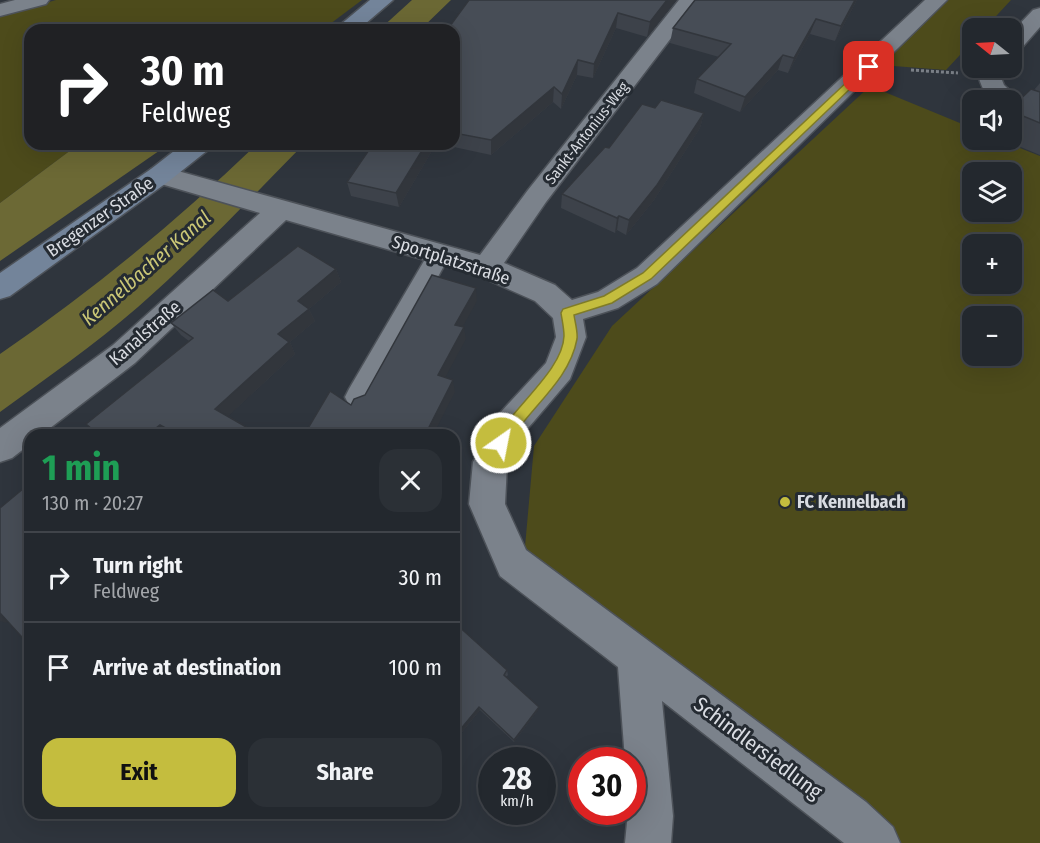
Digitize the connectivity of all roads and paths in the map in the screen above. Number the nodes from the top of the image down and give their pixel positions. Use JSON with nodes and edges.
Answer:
{"nodes":[{"id":1,"x":383,"y":0,"type":"edge"},
{"id":2,"x":690,"y":0,"type":"edge"},
{"id":3,"x":937,"y":0,"type":"edge"},
{"id":4,"x":30,"y":2,"type":"edge"},
{"id":5,"x":0,"y":10,"type":"edge"},
{"id":6,"x":1040,"y":14,"type":"edge"},
{"id":7,"x":353,"y":24,"type":"edge"},
{"id":8,"x":1022,"y":34,"type":"edge"},
{"id":9,"x":869,"y":67,"type":"junction"},
{"id":10,"x":962,"y":70,"type":"edge"},
{"id":11,"x":191,"y":150,"type":"edge"},
{"id":12,"x":160,"y":175,"type":"junction"},
{"id":13,"x":272,"y":207,"type":"junction"},
{"id":14,"x":439,"y":255,"type":"junction"},
{"id":15,"x":486,"y":267,"type":"junction"},
{"id":16,"x":0,"y":288,"type":"edge"},
{"id":17,"x":567,"y":313,"type":"junction"},
{"id":18,"x":358,"y":397,"type":"edge"},
{"id":19,"x":0,"y":447,"type":"edge"},
{"id":20,"x":637,"y":656,"type":"junction"},
{"id":21,"x":648,"y":843,"type":"edge"},
{"id":22,"x":877,"y":843,"type":"edge"}],
"edges":[{"from":1,"to":7,"type":"main road"},
{"from":2,"to":15,"type":"street","name":"Sankt-Antonius-Weg"},
{"from":3,"to":9,"type":"street"},
{"from":4,"to":5,"type":"street"},
{"from":6,"to":8,"type":"street"},
{"from":9,"to":10,"type":"path"},
{"from":9,"to":17,"type":"street"},
{"from":11,"to":12,"type":"main road","name":"Bregenzer Straße"},
{"from":12,"to":13,"type":"street","name":"Sportplatzstraße"},
{"from":12,"to":16,"type":"main road","name":"Bregenzer Straße"},
{"from":13,"to":14,"type":"street","name":"Sportplatzstraße"},
{"from":13,"to":19,"type":"street","name":"Kanalstraße"},
{"from":14,"to":15,"type":"street","name":"Sportplatzstraße"},
{"from":14,"to":18,"type":"lane"},
{"from":15,"to":17,"type":"street","name":"Sportplatzstraße"},
{"from":17,"to":20,"type":"street","name":"Schindlersiedlung"},
{"from":20,"to":21,"type":"street"},
{"from":20,"to":22,"type":"street","name":"Schindlersiedlung"}]}
